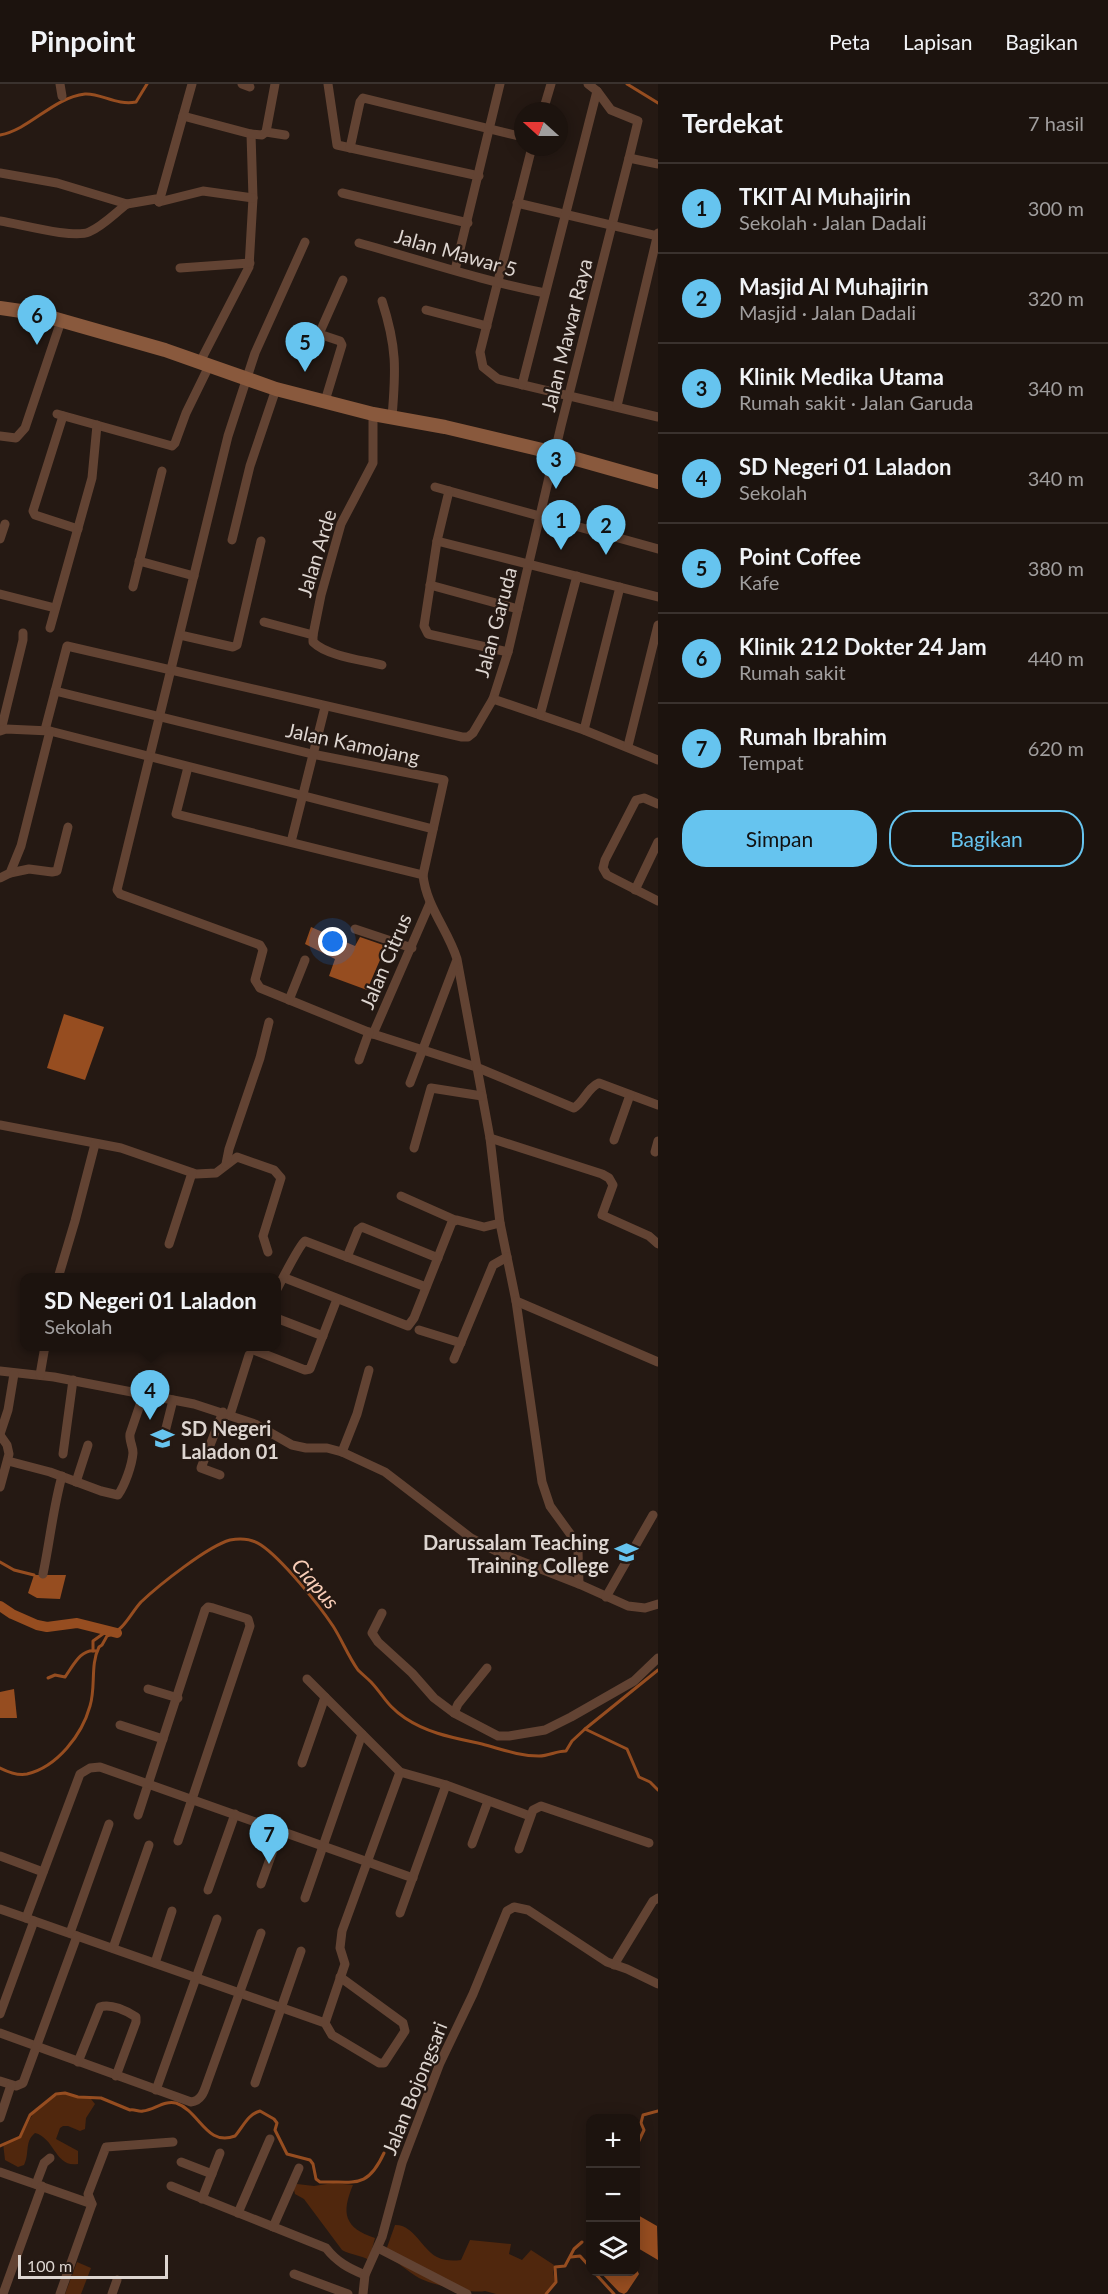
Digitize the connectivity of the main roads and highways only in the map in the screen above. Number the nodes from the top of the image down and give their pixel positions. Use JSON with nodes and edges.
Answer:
{"nodes":[{"id":1,"x":0,"y":308,"type":"edge"},
{"id":2,"x":658,"y":482,"type":"edge"}],
"edges":[{"from":1,"to":2,"type":"main road"}]}
